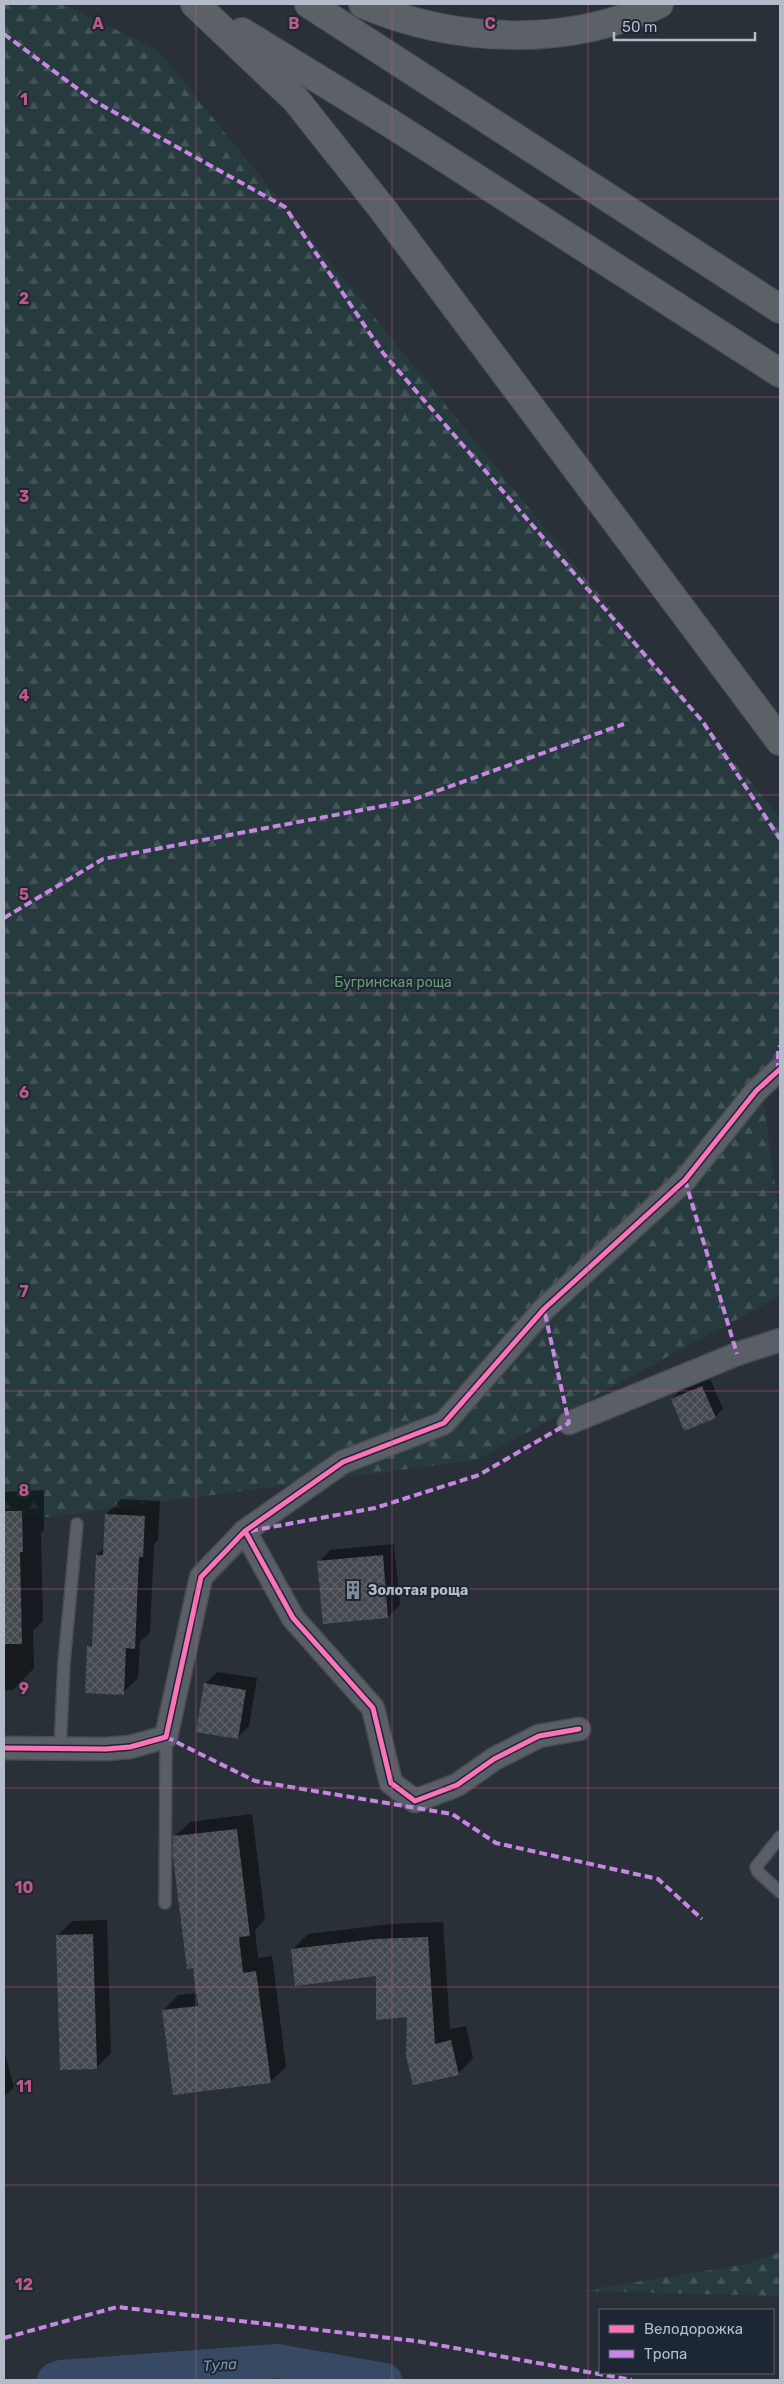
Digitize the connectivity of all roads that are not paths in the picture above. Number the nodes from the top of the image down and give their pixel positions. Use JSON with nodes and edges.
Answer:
{"nodes":[{"id":1,"x":195,"y":4,"type":"edge"},
{"id":2,"x":309,"y":4,"type":"edge"},
{"id":3,"x":363,"y":4,"type":"edge"},
{"id":4,"x":659,"y":4,"type":"edge"},
{"id":5,"x":780,"y":309,"type":"edge"},
{"id":6,"x":780,"y":373,"type":"edge"},
{"id":7,"x":780,"y":741,"type":"edge"},
{"id":8,"x":780,"y":1069,"type":"edge"},
{"id":9,"x":780,"y":1340,"type":"edge"},
{"id":10,"x":570,"y":1424,"type":"dead end"},
{"id":11,"x":77,"y":1524,"type":"dead end"},
{"id":12,"x":245,"y":1531,"type":"junction"},
{"id":13,"x":579,"y":1729,"type":"dead end"},
{"id":14,"x":166,"y":1737,"type":"junction"},
{"id":15,"x":4,"y":1748,"type":"edge"},
{"id":16,"x":60,"y":1749,"type":"junction"},
{"id":17,"x":780,"y":1836,"type":"edge"},
{"id":18,"x":780,"y":1892,"type":"edge"},
{"id":19,"x":165,"y":1903,"type":"dead end"}],
"edges":[{"from":1,"to":6,"type":"main road"},
{"from":1,"to":7,"type":"main road"},
{"from":2,"to":5,"type":"main road"},
{"from":3,"to":4,"type":"main road"},
{"from":8,"to":12,"type":"street"},
{"from":9,"to":10,"type":"street"},
{"from":11,"to":16,"type":"lane"},
{"from":12,"to":13,"type":"street"},
{"from":12,"to":14,"type":"street"},
{"from":14,"to":16,"type":"street"},
{"from":14,"to":19,"type":"lane"},
{"from":15,"to":16,"type":"street"},
{"from":17,"to":18,"type":"lane"}]}
